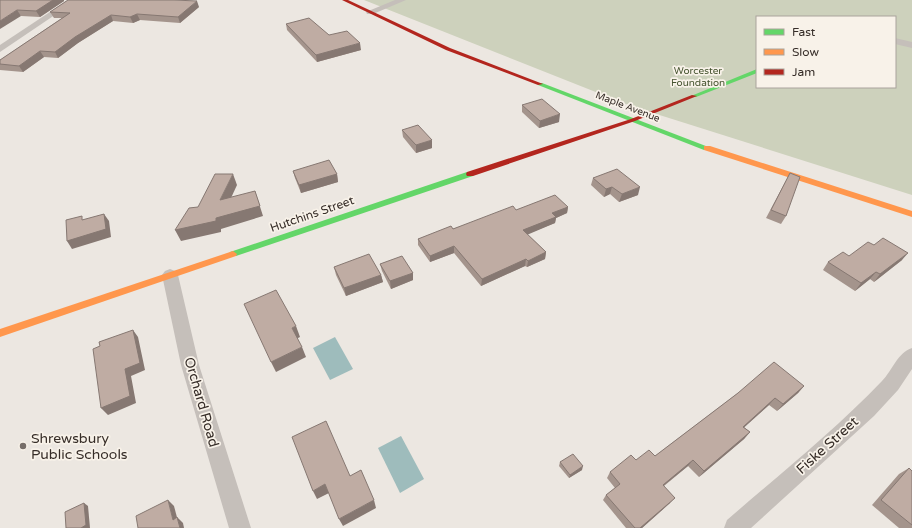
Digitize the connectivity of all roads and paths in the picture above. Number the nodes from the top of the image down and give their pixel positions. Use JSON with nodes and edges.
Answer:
{"nodes":[{"id":1,"x":73,"y":0,"type":"edge"},
{"id":2,"x":344,"y":0,"type":"edge"},
{"id":3,"x":402,"y":0,"type":"edge"},
{"id":4,"x":370,"y":12,"type":"junction"},
{"id":5,"x":896,"y":41,"type":"edge"},
{"id":6,"x":912,"y":45,"type":"edge"},
{"id":7,"x":0,"y":49,"type":"edge"},
{"id":8,"x":756,"y":71,"type":"edge"},
{"id":9,"x":633,"y":120,"type":"junction"},
{"id":10,"x":912,"y":214,"type":"edge"},
{"id":11,"x":170,"y":275,"type":"junction"},
{"id":12,"x":0,"y":333,"type":"edge"},
{"id":13,"x":912,"y":355,"type":"edge"},
{"id":14,"x":240,"y":528,"type":"edge"},
{"id":15,"x":735,"y":528,"type":"edge"}],
"edges":[{"from":1,"to":7,"type":"street"},
{"from":2,"to":4,"type":"street","name":"Maple Avenue"},
{"from":3,"to":4,"type":"street"},
{"from":4,"to":9,"type":"street","name":"Maple Avenue"},
{"from":5,"to":6,"type":"street"},
{"from":8,"to":9,"type":"street","name":"Hutchins Street"},
{"from":9,"to":10,"type":"street","name":"Maple Avenue"},
{"from":9,"to":11,"type":"street","name":"Hutchins Street"},
{"from":11,"to":12,"type":"street","name":"Hutchins Street"},
{"from":11,"to":14,"type":"street","name":"Orchard Road"},
{"from":13,"to":15,"type":"street","name":"Fiske Street"}]}
